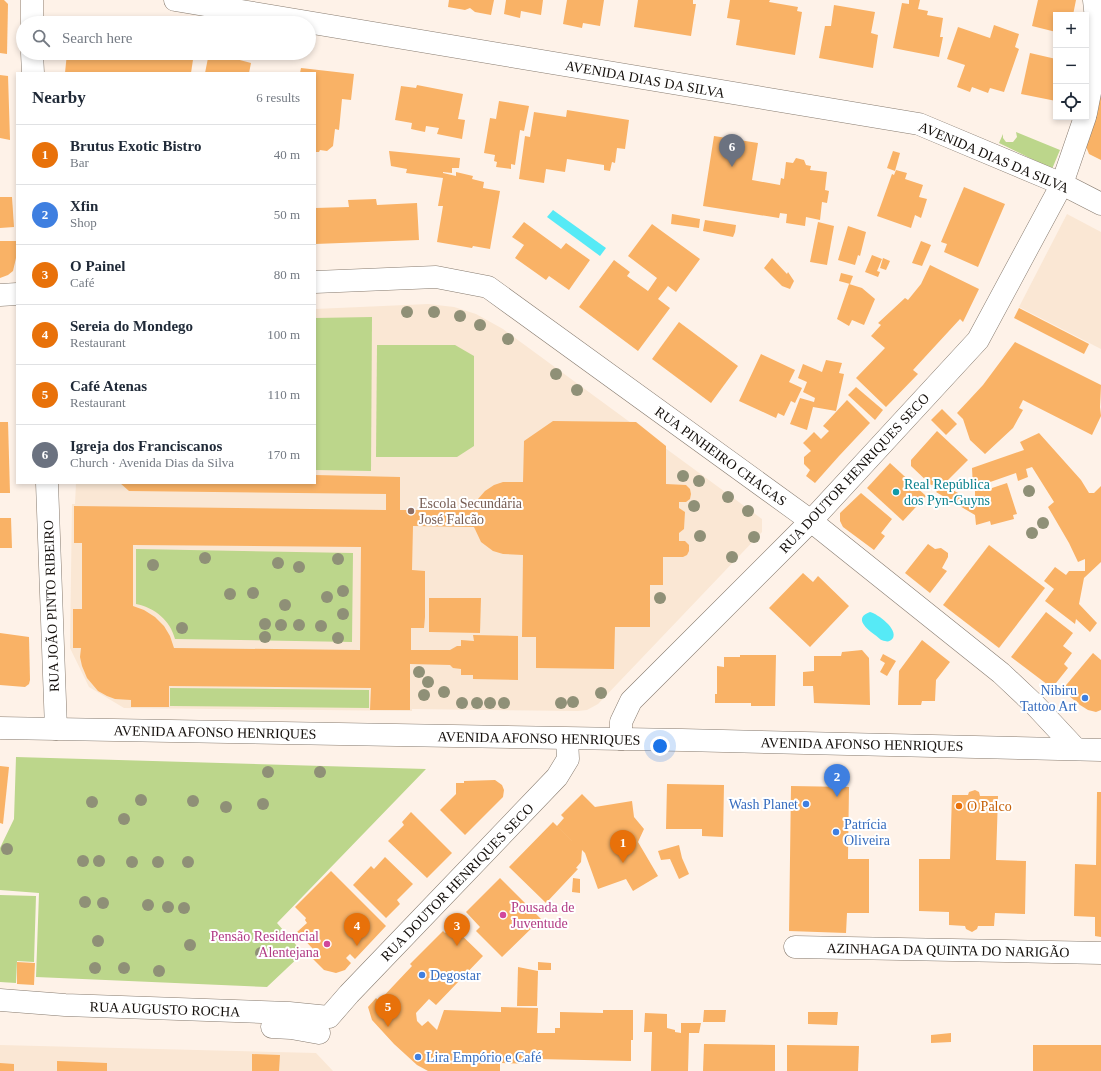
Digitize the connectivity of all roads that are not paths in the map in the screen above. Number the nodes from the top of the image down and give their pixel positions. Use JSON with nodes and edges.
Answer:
{"nodes":[{"id":1,"x":32,"y":0,"type":"edge"},
{"id":2,"x":175,"y":0,"type":"edge"},
{"id":3,"x":1094,"y":0,"type":"edge"},
{"id":4,"x":32,"y":16,"type":"edge"},
{"id":5,"x":271,"y":16,"type":"edge"},
{"id":6,"x":316,"y":24,"type":"edge"},
{"id":7,"x":32,"y":60,"type":"edge"},
{"id":8,"x":33,"y":72,"type":"edge"},
{"id":9,"x":1089,"y":98,"type":"edge"},
{"id":10,"x":1084,"y":120,"type":"edge"},
{"id":11,"x":1062,"y":184,"type":"junction"},
{"id":12,"x":1101,"y":204,"type":"edge"},
{"id":13,"x":316,"y":282,"type":"edge"},
{"id":14,"x":16,"y":294,"type":"edge"},
{"id":15,"x":0,"y":295,"type":"edge"},
{"id":16,"x":47,"y":484,"type":"edge"},
{"id":17,"x":811,"y":521,"type":"junction"},
{"id":18,"x":0,"y":728,"type":"edge"},
{"id":19,"x":56,"y":729,"type":"junction"},
{"id":20,"x":567,"y":739,"type":"junction"},
{"id":21,"x":621,"y":740,"type":"junction"},
{"id":22,"x":1093,"y":748,"type":"edge"},
{"id":23,"x":796,"y":947,"type":"dead end"},
{"id":24,"x":1101,"y":953,"type":"edge"},
{"id":25,"x":0,"y":1000,"type":"edge"},
{"id":26,"x":0,"y":1015,"type":"edge"},
{"id":27,"x":324,"y":1025,"type":"junction"}],
"edges":[{"from":1,"to":4,"type":"street"},
{"from":2,"to":5,"type":"street","name":"AVENIDA DIAS DA SILVA"},
{"from":3,"to":9,"type":"street"},
{"from":6,"to":11,"type":"street","name":"AVENIDA DIAS DA SILVA"},
{"from":7,"to":8,"type":"street"},
{"from":10,"to":11,"type":"street","name":"RUA DOUTOR HENRIQUES SECO"},
{"from":11,"to":12,"type":"street","name":"AVENIDA DIAS DA SILVA"},
{"from":11,"to":17,"type":"street","name":"RUA DOUTOR HENRIQUES SECO"},
{"from":13,"to":17,"type":"street","name":"RUA PINHEIRO CHAGAS"},
{"from":14,"to":15,"type":"street"},
{"from":16,"to":19,"type":"street","name":"RUA JOÃO PINTO RIBEIRO"},
{"from":17,"to":21,"type":"street","name":"RUA DOUTOR HENRIQUES SECO"},
{"from":17,"to":22,"type":"street","name":"RUA PINHEIRO CHAGAS"},
{"from":18,"to":19,"type":"street","name":"AVENIDA AFONSO HENRIQUES"},
{"from":19,"to":20,"type":"street","name":"AVENIDA AFONSO HENRIQUES"},
{"from":20,"to":21,"type":"street","name":"AVENIDA AFONSO HENRIQUES"},
{"from":20,"to":27,"type":"street","name":"RUA DOUTOR HENRIQUES SECO"},
{"from":21,"to":22,"type":"street","name":"AVENIDA AFONSO HENRIQUES"},
{"from":23,"to":24,"type":"street","name":"AZINHAGA DA QUINTA DO NARIGÃO"},
{"from":25,"to":27,"type":"street","name":"RUA AUGUSTO ROCHA"},
{"from":26,"to":27,"type":"street"}]}
